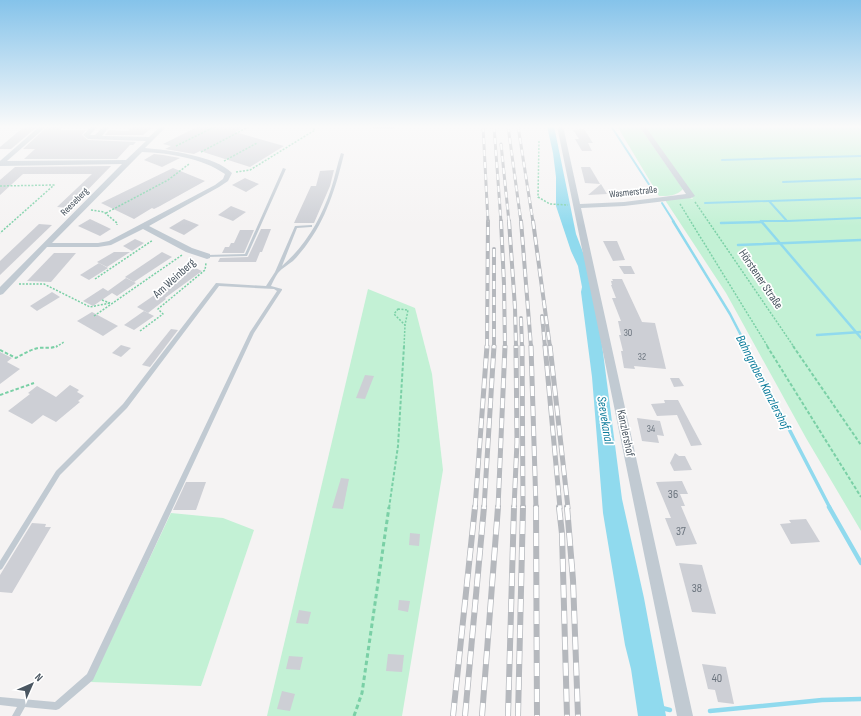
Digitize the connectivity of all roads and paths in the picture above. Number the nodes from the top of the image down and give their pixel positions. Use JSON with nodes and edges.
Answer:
{"nodes":[{"id":1,"x":131,"y":159,"type":"edge"},
{"id":2,"x":192,"y":159,"type":"edge"},
{"id":3,"x":193,"y":159,"type":"edge"},
{"id":4,"x":228,"y":159,"type":"edge"},
{"id":5,"x":267,"y":159,"type":"edge"},
{"id":6,"x":341,"y":159,"type":"edge"},
{"id":7,"x":539,"y":159,"type":"edge"},
{"id":8,"x":566,"y":159,"type":"edge"},
{"id":9,"x":665,"y":159,"type":"edge"},
{"id":10,"x":128,"y":162,"type":"junction"},
{"id":11,"x":0,"y":163,"type":"edge"},
{"id":12,"x":216,"y":166,"type":"junction"},
{"id":13,"x":284,"y":169,"type":"dead end"},
{"id":14,"x":229,"y":173,"type":"junction"},
{"id":15,"x":0,"y":186,"type":"edge"},
{"id":16,"x":691,"y":196,"type":"junction"},
{"id":17,"x":680,"y":204,"type":"dead end"},
{"id":18,"x":575,"y":206,"type":"junction"},
{"id":19,"x":81,"y":208,"type":"junction"},
{"id":20,"x":106,"y":213,"type":"junction"},
{"id":21,"x":117,"y":225,"type":"dead end"},
{"id":22,"x":144,"y":226,"type":"junction"},
{"id":23,"x":311,"y":226,"type":"dead end"},
{"id":24,"x":0,"y":232,"type":"edge"},
{"id":25,"x":161,"y":235,"type":"junction"},
{"id":26,"x":45,"y":245,"type":"junction"},
{"id":27,"x":189,"y":250,"type":"junction"},
{"id":28,"x":207,"y":256,"type":"junction"},
{"id":29,"x":277,"y":272,"type":"junction"},
{"id":30,"x":95,"y":279,"type":"dead end"},
{"id":31,"x":8,"y":283,"type":"junction"},
{"id":32,"x":268,"y":287,"type":"junction"},
{"id":33,"x":0,"y":292,"type":"edge"},
{"id":34,"x":102,"y":300,"type":"dead end"},
{"id":35,"x":111,"y":304,"type":"junction"},
{"id":36,"x":94,"y":316,"type":"dead end"},
{"id":37,"x":405,"y":325,"type":"junction"},
{"id":38,"x":140,"y":331,"type":"dead end"},
{"id":39,"x":64,"y":342,"type":"dead end"},
{"id":40,"x":0,"y":350,"type":"edge"},
{"id":41,"x":34,"y":383,"type":"dead end"},
{"id":42,"x":0,"y":395,"type":"edge"},
{"id":43,"x":861,"y":445,"type":"edge"},
{"id":44,"x":861,"y":497,"type":"edge"},
{"id":45,"x":0,"y":567,"type":"edge"},
{"id":46,"x":0,"y":701,"type":"edge"},
{"id":47,"x":23,"y":703,"type":"junction"},
{"id":48,"x":16,"y":716,"type":"edge"},
{"id":49,"x":354,"y":716,"type":"edge"},
{"id":50,"x":685,"y":716,"type":"edge"}],
"edges":[{"from":1,"to":10,"type":"street","name":"Reeseberg"},
{"from":2,"to":20,"type":"path"},
{"from":3,"to":12,"type":"street"},
{"from":4,"to":12,"type":"path"},
{"from":5,"to":14,"type":"path"},
{"from":6,"to":29,"type":"lane"},
{"from":7,"to":18,"type":"path"},
{"from":8,"to":18,"type":"street","name":"Kanzlershof"},
{"from":9,"to":16,"type":"street"},
{"from":10,"to":11,"type":"street"},
{"from":10,"to":19,"type":"street","name":"Reeseberg"},
{"from":12,"to":14,"type":"street"},
{"from":13,"to":28,"type":"lane"},
{"from":14,"to":22,"type":"street"},
{"from":15,"to":24,"type":"path"},
{"from":16,"to":18,"type":"street","name":"Wasmerstraße"},
{"from":16,"to":43,"type":"path","name":"Hörstener Straße"},
{"from":17,"to":44,"type":"path"},
{"from":18,"to":50,"type":"street","name":"Kanzlershof"},
{"from":19,"to":20,"type":"path"},
{"from":19,"to":26,"type":"street","name":"Reeseberg"},
{"from":20,"to":21,"type":"path"},
{"from":22,"to":25,"type":"street","name":"Am Weinberg"},
{"from":22,"to":26,"type":"street"},
{"from":23,"to":29,"type":"lane"},
{"from":25,"to":27,"type":"street","name":"Am Weinberg"},
{"from":25,"to":30,"type":"path"},
{"from":26,"to":31,"type":"street","name":"Reeseberg"},
{"from":27,"to":28,"type":"street","name":"Am Weinberg"},
{"from":27,"to":35,"type":"path"},
{"from":28,"to":38,"type":"path","name":"Am Weinberg"},
{"from":29,"to":32,"type":"lane"},
{"from":31,"to":33,"type":"street","name":"Reeseberg"},
{"from":31,"to":35,"type":"path"},
{"from":32,"to":45,"type":"lane"},
{"from":32,"to":47,"type":"lane"},
{"from":34,"to":35,"type":"path"},
{"from":35,"to":36,"type":"path"},
{"from":37,"to":37,"type":"path"},
{"from":37,"to":49,"type":"path"},
{"from":39,"to":40,"type":"path"},
{"from":41,"to":42,"type":"path"},
{"from":46,"to":47,"type":"lane"},
{"from":47,"to":48,"type":"lane"}]}
